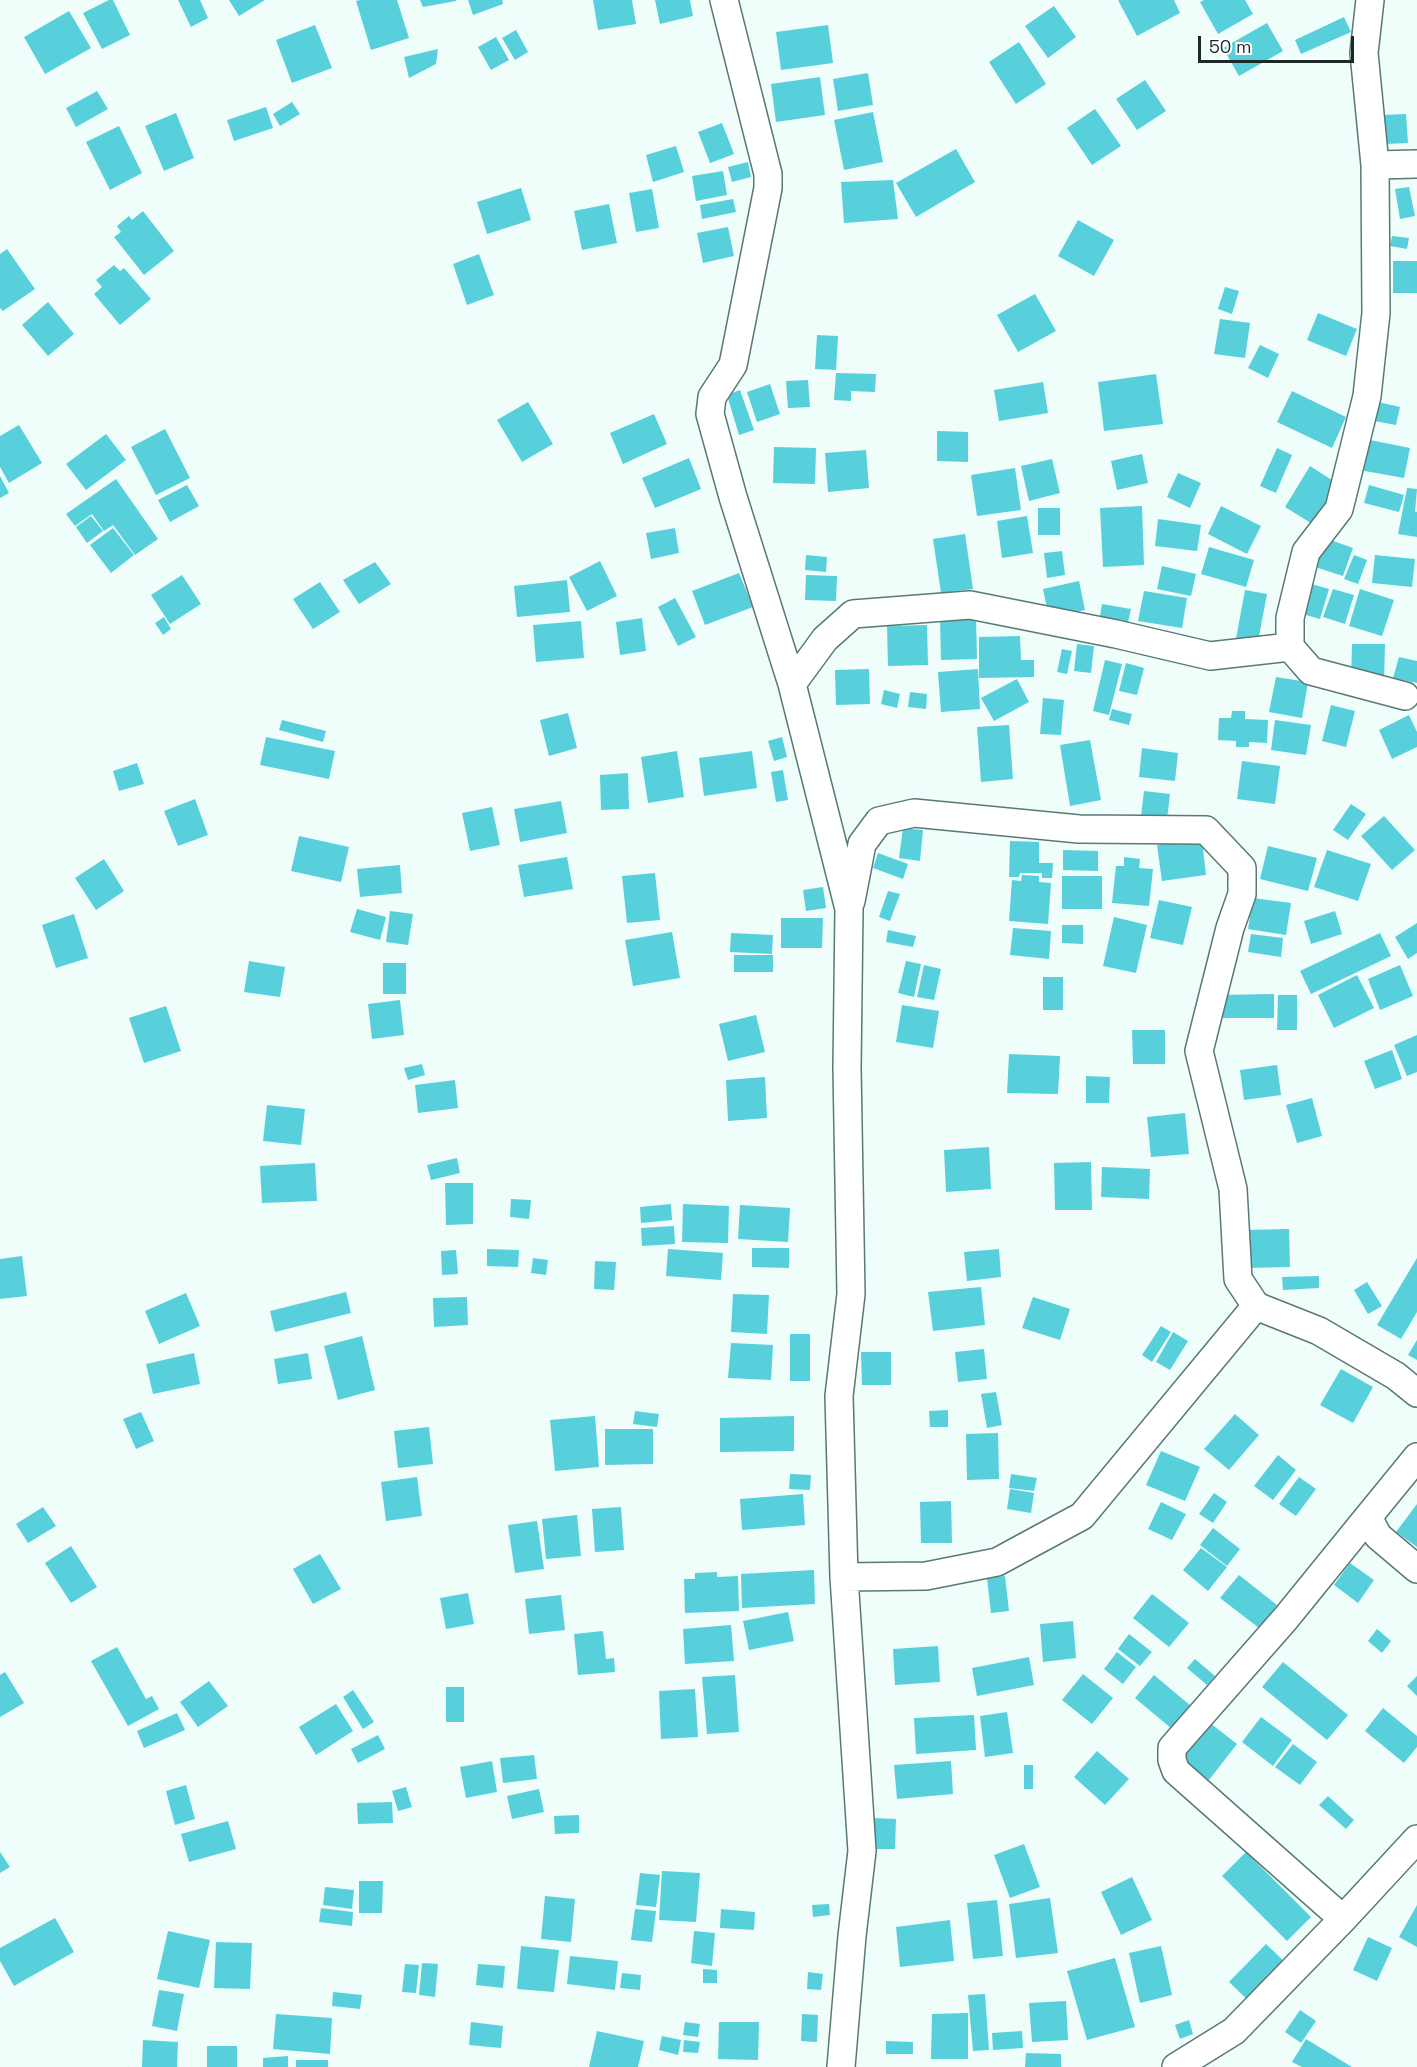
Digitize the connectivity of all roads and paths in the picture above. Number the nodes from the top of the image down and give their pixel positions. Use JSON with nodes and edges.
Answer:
{"nodes":[{"id":1,"x":724,"y":0,"type":"edge"},
{"id":2,"x":1370,"y":0,"type":"edge"},
{"id":3,"x":1417,"y":164,"type":"edge"},
{"id":4,"x":1375,"y":165,"type":"junction"},
{"id":5,"x":1290,"y":647,"type":"junction"},
{"id":6,"x":792,"y":684,"type":"junction"},
{"id":7,"x":1405,"y":696,"type":"dead end"},
{"id":8,"x":849,"y":909,"type":"junction"},
{"id":9,"x":1256,"y":1306,"type":"junction"},
{"id":10,"x":1417,"y":1393,"type":"edge"},
{"id":11,"x":1417,"y":1457,"type":"edge"},
{"id":12,"x":1368,"y":1517,"type":"junction"},
{"id":13,"x":1417,"y":1569,"type":"edge"},
{"id":14,"x":843,"y":1577,"type":"junction"},
{"id":15,"x":1417,"y":1839,"type":"edge"},
{"id":16,"x":1343,"y":1919,"type":"junction"},
{"id":17,"x":841,"y":2067,"type":"edge"},
{"id":18,"x":1176,"y":2067,"type":"edge"}],
"edges":[{"from":1,"to":6,"type":"street"},
{"from":2,"to":4,"type":"street"},
{"from":3,"to":4,"type":"street"},
{"from":4,"to":5,"type":"street"},
{"from":5,"to":6,"type":"street"},
{"from":5,"to":7,"type":"street"},
{"from":6,"to":8,"type":"street"},
{"from":8,"to":9,"type":"street"},
{"from":8,"to":14,"type":"street"},
{"from":9,"to":10,"type":"street"},
{"from":9,"to":14,"type":"street"},
{"from":11,"to":12,"type":"street"},
{"from":12,"to":13,"type":"street"},
{"from":12,"to":16,"type":"street"},
{"from":14,"to":17,"type":"street"},
{"from":15,"to":16,"type":"street"},
{"from":16,"to":18,"type":"street"}]}
